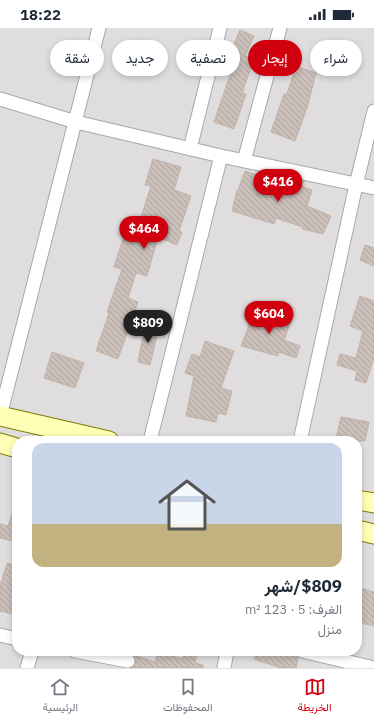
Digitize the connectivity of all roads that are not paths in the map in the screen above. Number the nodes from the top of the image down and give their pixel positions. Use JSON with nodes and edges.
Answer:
{"nodes":[{"id":1,"x":99,"y":28,"type":"edge"},
{"id":2,"x":220,"y":28,"type":"edge"},
{"id":3,"x":280,"y":28,"type":"edge"},
{"id":4,"x":0,"y":99,"type":"edge"},
{"id":5,"x":374,"y":111,"type":"edge"},
{"id":6,"x":76,"y":122,"type":"junction"},
{"id":7,"x":190,"y":149,"type":"junction"},
{"id":8,"x":221,"y":156,"type":"junction"},
{"id":9,"x":244,"y":161,"type":"junction"},
{"id":10,"x":356,"y":185,"type":"junction"},
{"id":11,"x":374,"y":188,"type":"edge"},
{"id":12,"x":0,"y":416,"type":"edge"},
{"id":13,"x":87,"y":436,"type":"edge"},
{"id":14,"x":151,"y":436,"type":"edge"},
{"id":15,"x":301,"y":436,"type":"edge"},
{"id":16,"x":0,"y":443,"type":"edge"},
{"id":17,"x":12,"y":447,"type":"edge"},
{"id":18,"x":362,"y":501,"type":"edge"},
{"id":19,"x":374,"y":504,"type":"edge"},
{"id":20,"x":362,"y":531,"type":"edge"},
{"id":21,"x":374,"y":534,"type":"edge"},
{"id":22,"x":0,"y":635,"type":"edge"},
{"id":23,"x":12,"y":638,"type":"edge"},
{"id":24,"x":31,"y":656,"type":"edge"},
{"id":25,"x":105,"y":656,"type":"edge"},
{"id":26,"x":226,"y":656,"type":"edge"},
{"id":27,"x":314,"y":656,"type":"edge"},
{"id":28,"x":128,"y":660,"type":"edge"},
{"id":29,"x":332,"y":663,"type":"edge"},
{"id":30,"x":27,"y":668,"type":"edge"},
{"id":31,"x":224,"y":668,"type":"edge"},
{"id":32,"x":374,"y":668,"type":"edge"}],
"edges":[{"from":1,"to":6,"type":"street"},
{"from":2,"to":7,"type":"street"},
{"from":3,"to":9,"type":"street"},
{"from":4,"to":6,"type":"street"},
{"from":5,"to":10,"type":"street"},
{"from":6,"to":7,"type":"street"},
{"from":6,"to":12,"type":"street"},
{"from":7,"to":8,"type":"street"},
{"from":8,"to":9,"type":"street"},
{"from":8,"to":14,"type":"street"},
{"from":9,"to":10,"type":"street"},
{"from":10,"to":11,"type":"street"},
{"from":10,"to":15,"type":"street"},
{"from":12,"to":13,"type":"main road"},
{"from":16,"to":17,"type":"main road"},
{"from":18,"to":19,"type":"main road"},
{"from":20,"to":21,"type":"main road"},
{"from":22,"to":23,"type":"street"},
{"from":24,"to":30,"type":"street"},
{"from":25,"to":28,"type":"street"},
{"from":26,"to":31,"type":"street"},
{"from":27,"to":29,"type":"street"},
{"from":29,"to":32,"type":"street"}]}
